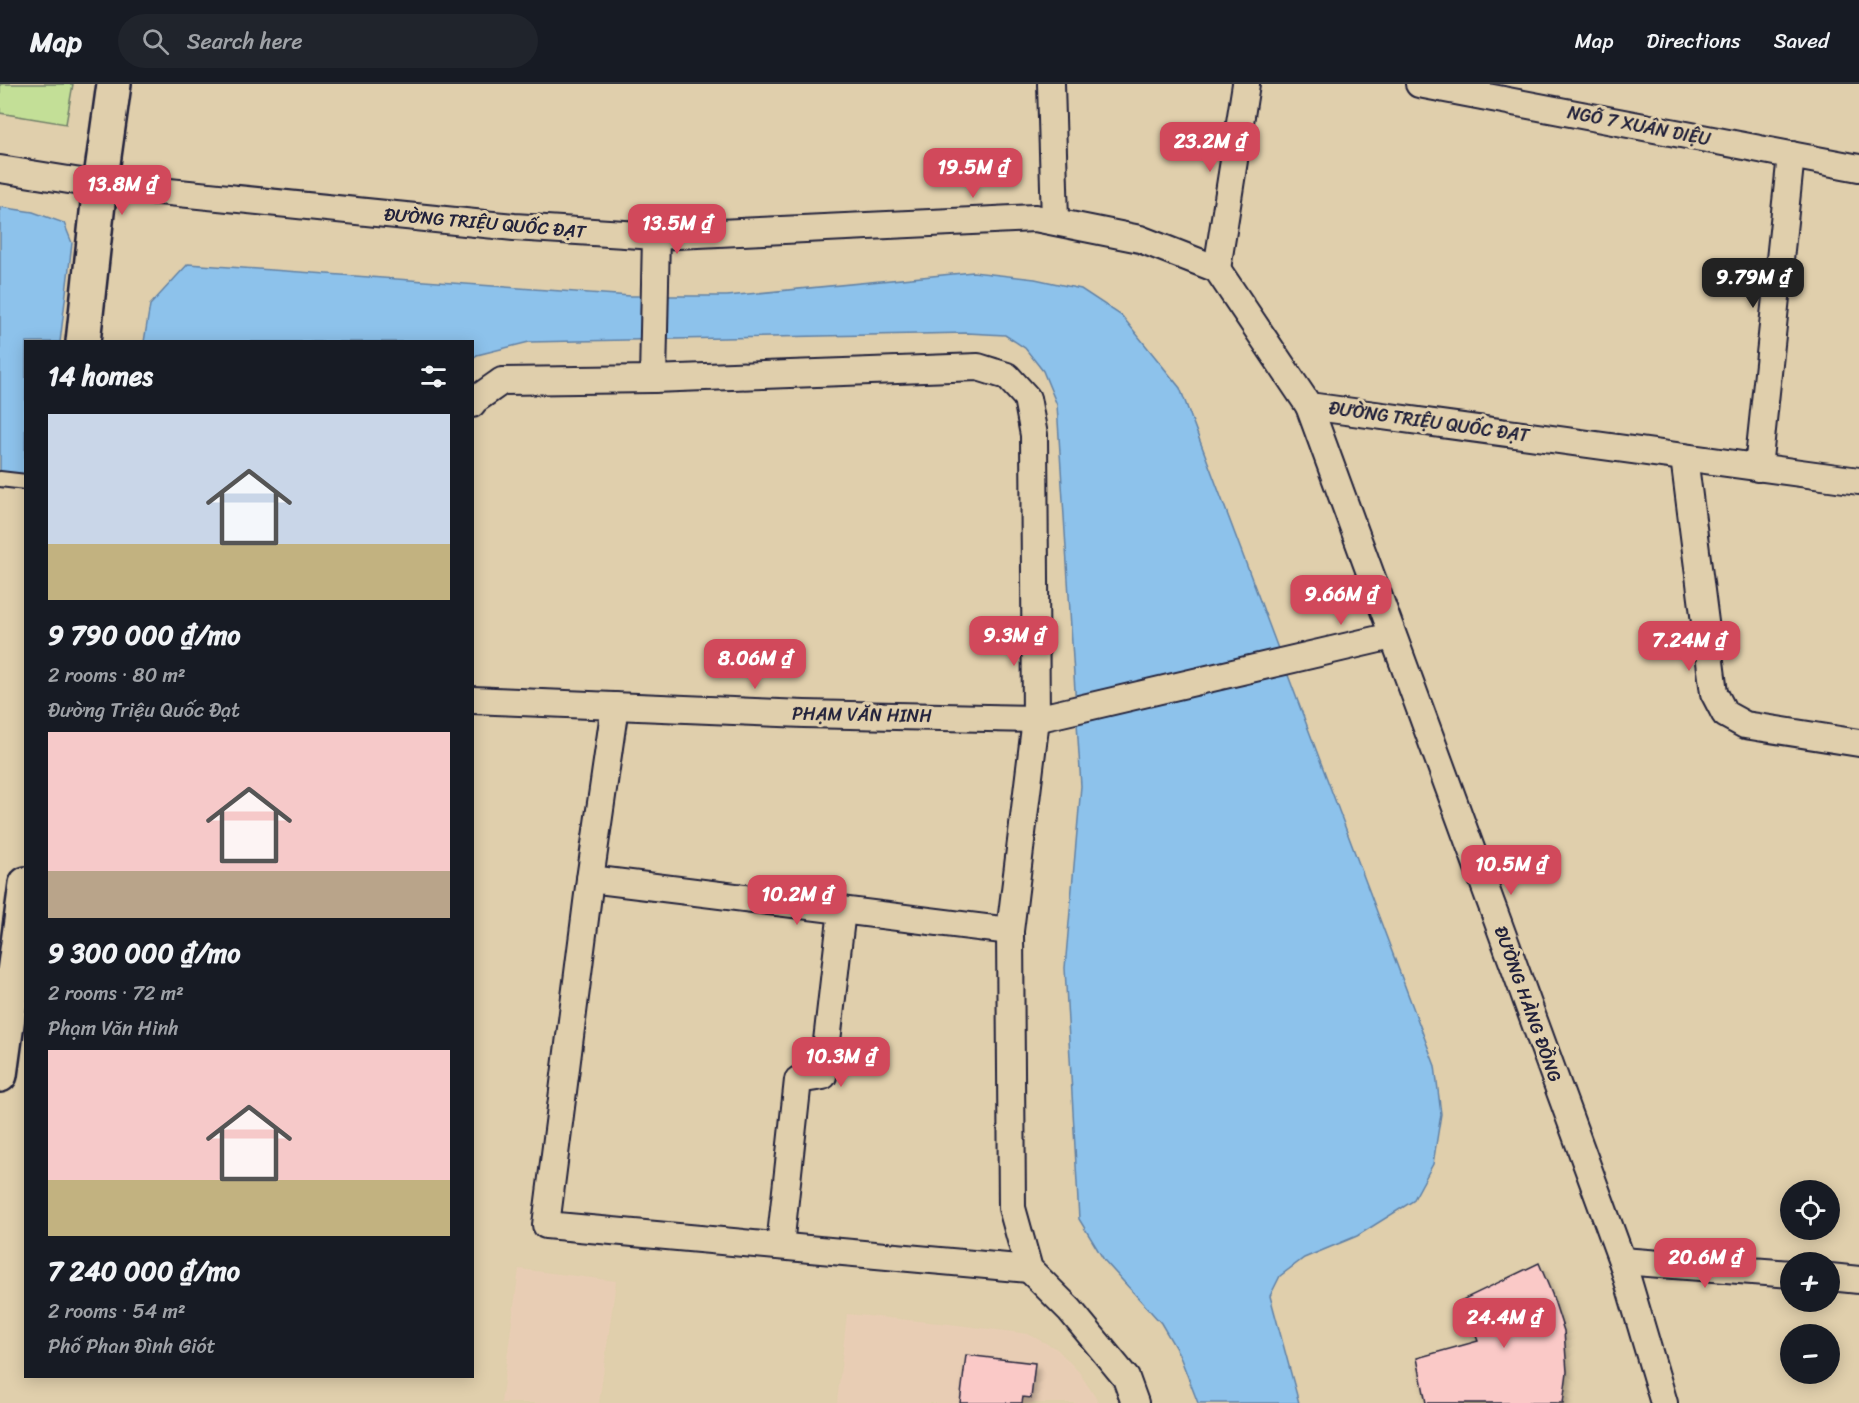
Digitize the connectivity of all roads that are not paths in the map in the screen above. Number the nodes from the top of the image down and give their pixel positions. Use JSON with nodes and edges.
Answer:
{"nodes":[{"id":1,"x":114,"y":84,"type":"edge"},
{"id":2,"x":1051,"y":84,"type":"edge"},
{"id":3,"x":1246,"y":84,"type":"edge"},
{"id":4,"x":1419,"y":84,"type":"edge"},
{"id":5,"x":1791,"y":155,"type":"junction"},
{"id":6,"x":1859,"y":168,"type":"edge"},
{"id":7,"x":0,"y":169,"type":"edge"},
{"id":8,"x":100,"y":185,"type":"junction"},
{"id":9,"x":1055,"y":221,"type":"junction"},
{"id":10,"x":656,"y":236,"type":"junction"},
{"id":11,"x":1216,"y":269,"type":"junction"},
{"id":12,"x":83,"y":340,"type":"edge"},
{"id":13,"x":653,"y":379,"type":"junction"},
{"id":14,"x":474,"y":401,"type":"edge"},
{"id":15,"x":1309,"y":406,"type":"junction"},
{"id":16,"x":1684,"y":457,"type":"junction"},
{"id":17,"x":1758,"y":468,"type":"junction"},
{"id":18,"x":0,"y":479,"type":"edge"},
{"id":19,"x":24,"y":482,"type":"edge"},
{"id":20,"x":1859,"y":482,"type":"edge"},
{"id":21,"x":1392,"y":636,"type":"junction"},
{"id":22,"x":474,"y":700,"type":"edge"},
{"id":23,"x":615,"y":706,"type":"junction"},
{"id":24,"x":1036,"y":719,"type":"junction"},
{"id":25,"x":1859,"y":744,"type":"edge"},
{"id":26,"x":590,"y":879,"type":"junction"},
{"id":27,"x":24,"y":892,"type":"edge"},
{"id":28,"x":842,"y":910,"type":"junction"},
{"id":29,"x":1010,"y":931,"type":"junction"},
{"id":30,"x":0,"y":1075,"type":"edge"},
{"id":31,"x":780,"y":1246,"type":"junction"},
{"id":32,"x":1622,"y":1261,"type":"junction"},
{"id":33,"x":1029,"y":1269,"type":"junction"},
{"id":34,"x":1780,"y":1273,"type":"edge"},
{"id":35,"x":1840,"y":1278,"type":"edge"},
{"id":36,"x":1859,"y":1280,"type":"edge"},
{"id":37,"x":1135,"y":1403,"type":"edge"},
{"id":38,"x":1664,"y":1403,"type":"edge"}],
"edges":[{"from":1,"to":8,"type":"street"},
{"from":2,"to":9,"type":"street"},
{"from":3,"to":11,"type":"street"},
{"from":4,"to":5,"type":"street","name":"NGÕ 7 XUÂN DIỆU"},
{"from":5,"to":6,"type":"street","name":"NGÕ 7 XUÂN DIỆU"},
{"from":5,"to":17,"type":"street"},
{"from":7,"to":8,"type":"street","name":"ĐƯỜNG TRIỆU QUỐC ĐẠT"},
{"from":8,"to":10,"type":"street","name":"ĐƯỜNG TRIỆU QUỐC ĐẠT"},
{"from":8,"to":12,"type":"street"},
{"from":9,"to":10,"type":"street","name":"ĐƯỜNG TRIỆU QUỐC ĐẠT"},
{"from":9,"to":11,"type":"street","name":"ĐƯỜNG TRIỆU QUỐC ĐẠT"},
{"from":10,"to":13,"type":"street"},
{"from":11,"to":15,"type":"street","name":"ĐƯỜNG TRIỆU QUỐC ĐẠT"},
{"from":13,"to":14,"type":"street"},
{"from":13,"to":24,"type":"street"},
{"from":15,"to":16,"type":"street","name":"ĐƯỜNG TRIỆU QUỐC ĐẠT"},
{"from":15,"to":21,"type":"street","name":"ĐƯỜNG HÀNG ĐỒNG"},
{"from":16,"to":17,"type":"street","name":"ĐƯỜNG TRIỆU QUỐC ĐẠT"},
{"from":16,"to":25,"type":"street"},
{"from":17,"to":20,"type":"street","name":"ĐƯỜNG TRIỆU QUỐC ĐẠT"},
{"from":18,"to":19,"type":"lane"},
{"from":21,"to":24,"type":"street","name":"PHẠM VĂN HINH"},
{"from":21,"to":32,"type":"street","name":"ĐƯỜNG HÀNG ĐỒNG"},
{"from":22,"to":23,"type":"street","name":"PHẠM VĂN HINH"},
{"from":23,"to":24,"type":"street","name":"PHẠM VĂN HINH"},
{"from":23,"to":26,"type":"street"},
{"from":24,"to":29,"type":"street"},
{"from":26,"to":28,"type":"street"},
{"from":26,"to":31,"type":"street"},
{"from":27,"to":30,"type":"street"},
{"from":28,"to":29,"type":"street"},
{"from":28,"to":31,"type":"street"},
{"from":29,"to":33,"type":"street"},
{"from":31,"to":33,"type":"street"},
{"from":32,"to":34,"type":"street"},
{"from":32,"to":38,"type":"street","name":"ĐƯỜNG HÀNG ĐỒNG"},
{"from":33,"to":37,"type":"street"},
{"from":35,"to":36,"type":"street"}]}
